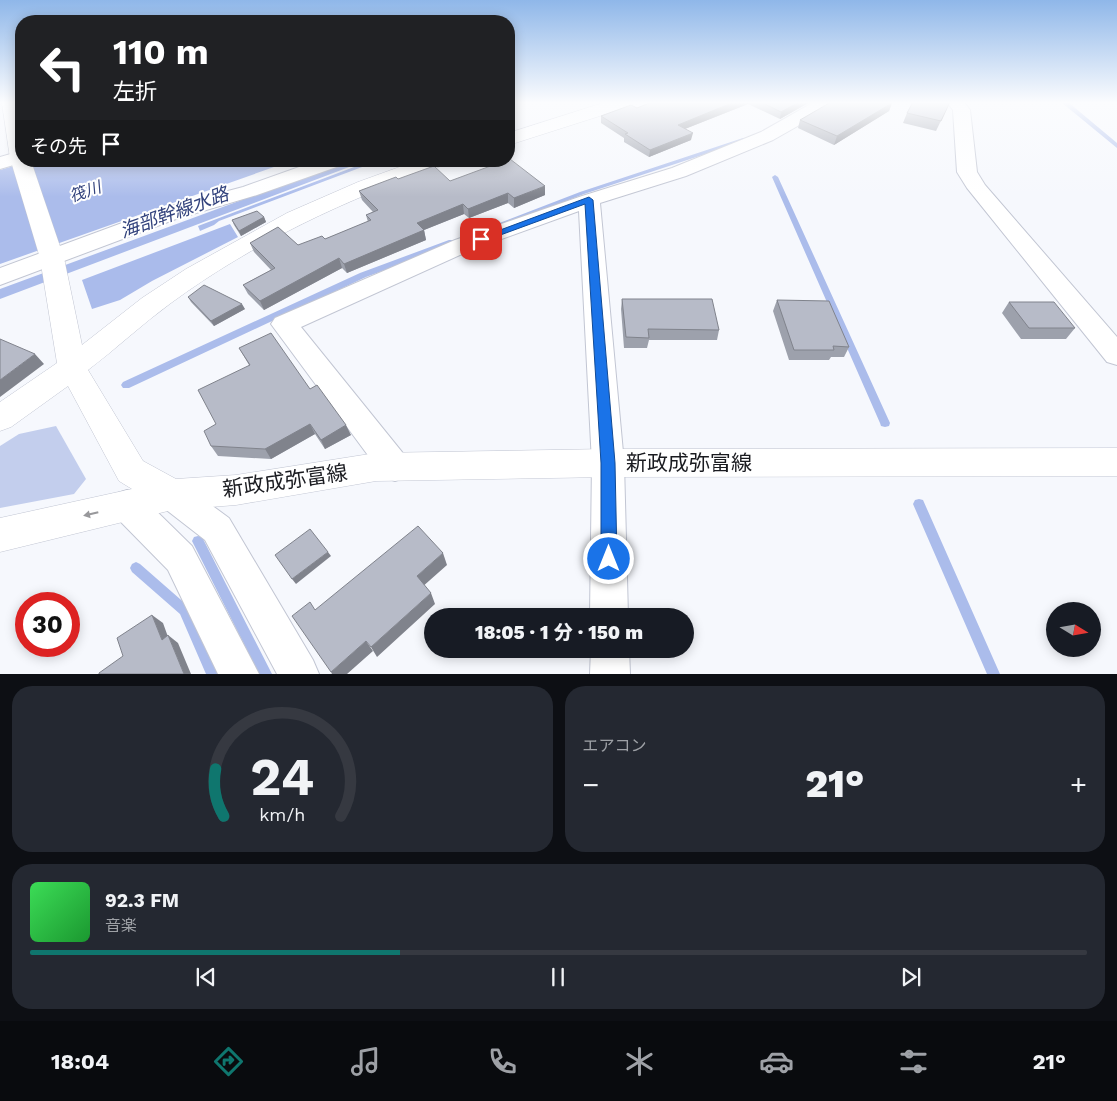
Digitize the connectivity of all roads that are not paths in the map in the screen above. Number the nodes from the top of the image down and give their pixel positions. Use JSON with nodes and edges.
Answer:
{"nodes":[{"id":1,"x":13,"y":133,"type":"edge"},
{"id":2,"x":771,"y":133,"type":"edge"},
{"id":3,"x":963,"y":133,"type":"edge"},
{"id":4,"x":14,"y":159,"type":"edge"},
{"id":5,"x":17,"y":167,"type":"edge"},
{"id":6,"x":318,"y":167,"type":"edge"},
{"id":7,"x":419,"y":167,"type":"edge"},
{"id":8,"x":589,"y":200,"type":"junction"},
{"id":9,"x":53,"y":268,"type":"junction"},
{"id":10,"x":0,"y":277,"type":"edge"},
{"id":11,"x":1117,"y":355,"type":"edge"},
{"id":12,"x":72,"y":368,"type":"junction"},
{"id":13,"x":0,"y":418,"type":"edge"},
{"id":14,"x":1117,"y":462,"type":"edge"},
{"id":15,"x":608,"y":463,"type":"junction"},
{"id":16,"x":395,"y":467,"type":"junction"},
{"id":17,"x":172,"y":494,"type":"junction"},
{"id":18,"x":127,"y":505,"type":"junction"},
{"id":19,"x":0,"y":535,"type":"edge"},
{"id":20,"x":609,"y":608,"type":"edge"},
{"id":21,"x":610,"y":658,"type":"edge"},
{"id":22,"x":239,"y":674,"type":"edge"},
{"id":23,"x":299,"y":674,"type":"edge"},
{"id":24,"x":610,"y":674,"type":"edge"}],
"edges":[{"from":1,"to":4,"type":"street"},
{"from":2,"to":8,"type":"street"},
{"from":3,"to":11,"type":"street"},
{"from":5,"to":9,"type":"street"},
{"from":6,"to":9,"type":"street"},
{"from":7,"to":12,"type":"street"},
{"from":8,"to":15,"type":"street"},
{"from":8,"to":16,"type":"street"},
{"from":9,"to":10,"type":"street"},
{"from":9,"to":12,"type":"street"},
{"from":12,"to":13,"type":"street"},
{"from":12,"to":17,"type":"street"},
{"from":14,"to":15,"type":"street","name":"新政成弥富線"},
{"from":15,"to":16,"type":"street","name":"新政成弥富線"},
{"from":15,"to":20,"type":"street"},
{"from":16,"to":17,"type":"street","name":"新政成弥富線"},
{"from":17,"to":18,"type":"street","name":"新政成弥富線"},
{"from":17,"to":23,"type":"street"},
{"from":18,"to":19,"type":"street","name":"新政成弥富線","one_way":true},
{"from":18,"to":22,"type":"street"},
{"from":21,"to":24,"type":"street"}]}
